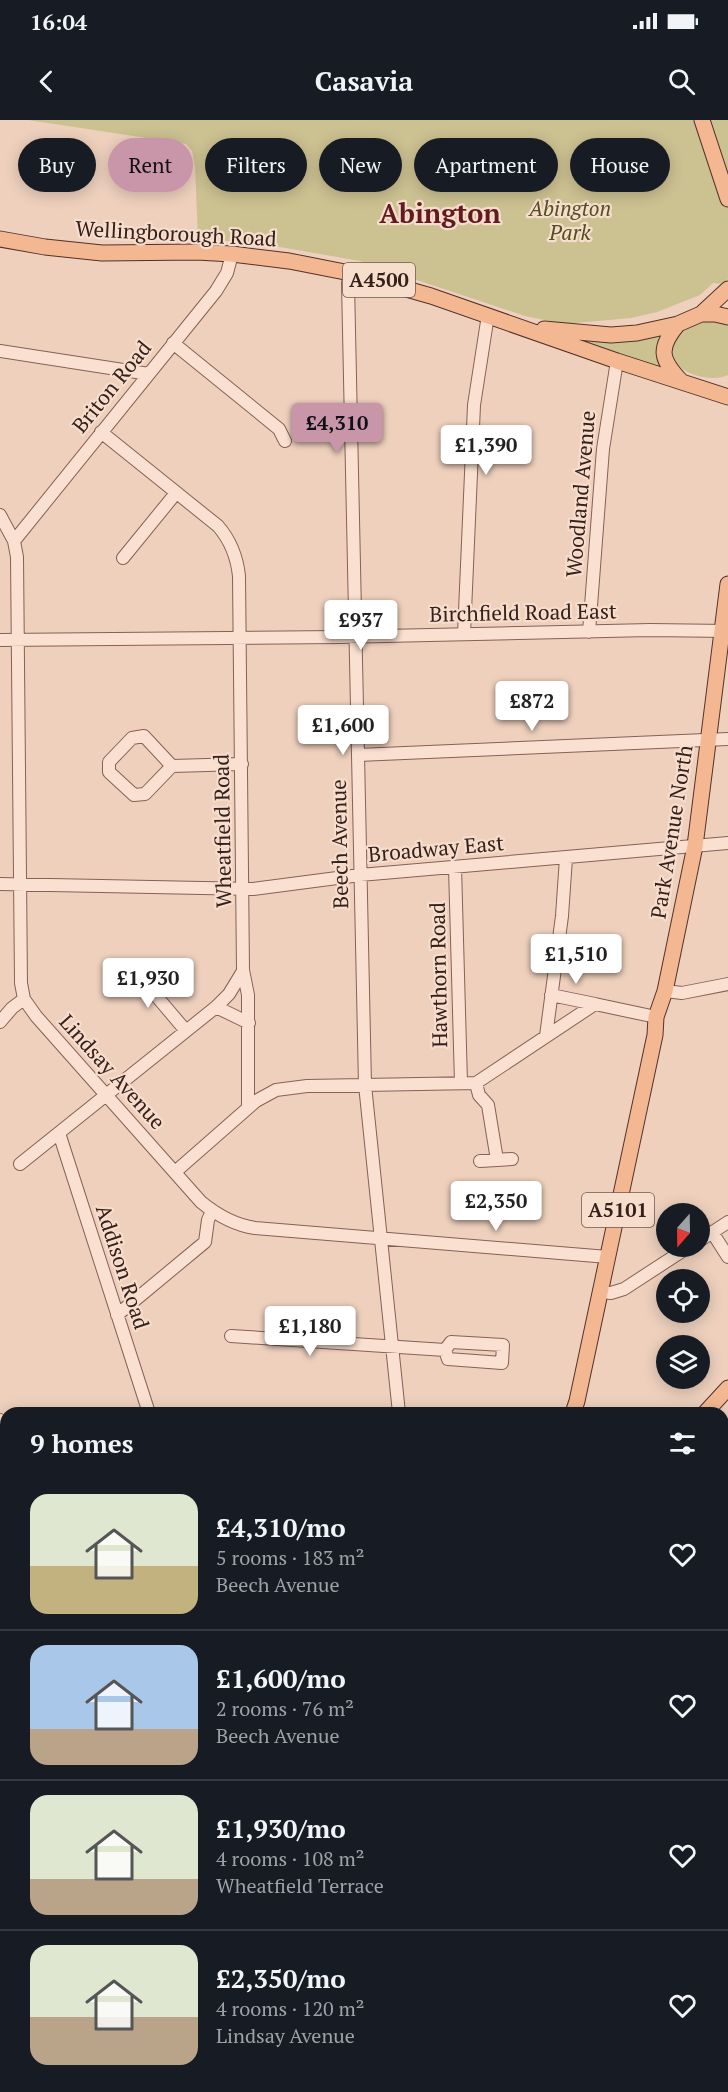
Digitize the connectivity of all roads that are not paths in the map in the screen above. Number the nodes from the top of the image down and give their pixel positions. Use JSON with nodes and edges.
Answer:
{"nodes":[{"id":1,"x":702,"y":120,"type":"edge"},
{"id":2,"x":728,"y":199,"type":"edge"},
{"id":3,"x":0,"y":239,"type":"edge"},
{"id":4,"x":232,"y":255,"type":"junction"},
{"id":5,"x":350,"y":273,"type":"junction"},
{"id":6,"x":727,"y":286,"type":"edge"},
{"id":7,"x":701,"y":314,"type":"junction"},
{"id":8,"x":488,"y":315,"type":"junction"},
{"id":9,"x":728,"y":317,"type":"edge"},
{"id":10,"x":678,"y":324,"type":"junction"},
{"id":11,"x":521,"y":326,"type":"junction"},
{"id":12,"x":173,"y":343,"type":"junction"},
{"id":13,"x":0,"y":351,"type":"edge"},
{"id":14,"x":616,"y":361,"type":"junction"},
{"id":15,"x":149,"y":374,"type":"junction"},
{"id":16,"x":684,"y":383,"type":"junction"},
{"id":17,"x":728,"y":384,"type":"edge"},
{"id":18,"x":706,"y":390,"type":"junction"},
{"id":19,"x":728,"y":398,"type":"edge"},
{"id":20,"x":101,"y":432,"type":"junction"},
{"id":21,"x":285,"y":441,"type":"dead end"},
{"id":22,"x":176,"y":493,"type":"junction"},
{"id":23,"x":0,"y":515,"type":"edge"},
{"id":24,"x":14,"y":541,"type":"junction"},
{"id":25,"x":123,"y":558,"type":"dead end"},
{"id":26,"x":728,"y":584,"type":"edge"},
{"id":27,"x":725,"y":631,"type":"edge"},
{"id":28,"x":589,"y":632,"type":"junction"},
{"id":29,"x":464,"y":634,"type":"junction"},
{"id":30,"x":240,"y":637,"type":"junction"},
{"id":31,"x":355,"y":637,"type":"junction"},
{"id":32,"x":17,"y":639,"type":"junction"},
{"id":33,"x":0,"y":640,"type":"edge"},
{"id":34,"x":728,"y":739,"type":"edge"},
{"id":35,"x":709,"y":741,"type":"junction"},
{"id":36,"x":358,"y":755,"type":"junction"},
{"id":37,"x":242,"y":764,"type":"junction"},
{"id":38,"x":172,"y":765,"type":"junction"},
{"id":39,"x":728,"y":843,"type":"edge"},
{"id":40,"x":695,"y":846,"type":"junction"},
{"id":41,"x":566,"y":858,"type":"junction"},
{"id":42,"x":455,"y":867,"type":"junction"},
{"id":43,"x":360,"y":875,"type":"junction"},
{"id":44,"x":0,"y":884,"type":"edge"},
{"id":45,"x":20,"y":885,"type":"junction"},
{"id":46,"x":243,"y":890,"type":"junction"},
{"id":47,"x":124,"y":970,"type":"dead end"},
{"id":48,"x":243,"y":970,"type":"junction"},
{"id":49,"x":728,"y":984,"type":"edge"},
{"id":50,"x":665,"y":991,"type":"junction"},
{"id":51,"x":551,"y":995,"type":"junction"},
{"id":52,"x":24,"y":999,"type":"junction"},
{"id":53,"x":595,"y":1004,"type":"junction"},
{"id":54,"x":216,"y":1007,"type":"junction"},
{"id":55,"x":656,"y":1017,"type":"junction"},
{"id":56,"x":0,"y":1022,"type":"edge"},
{"id":57,"x":249,"y":1023,"type":"junction"},
{"id":58,"x":186,"y":1031,"type":"junction"},
{"id":59,"x":546,"y":1036,"type":"junction"},
{"id":60,"x":461,"y":1083,"type":"junction"},
{"id":61,"x":476,"y":1083,"type":"junction"},
{"id":62,"x":364,"y":1085,"type":"junction"},
{"id":63,"x":107,"y":1095,"type":"junction"},
{"id":64,"x":248,"y":1107,"type":"junction"},
{"id":65,"x":59,"y":1133,"type":"junction"},
{"id":66,"x":512,"y":1159,"type":"dead end"},
{"id":67,"x":497,"y":1160,"type":"junction"},
{"id":68,"x":480,"y":1161,"type":"dead end"},
{"id":69,"x":20,"y":1164,"type":"dead end"},
{"id":70,"x":175,"y":1172,"type":"junction"},
{"id":71,"x":212,"y":1211,"type":"junction"},
{"id":72,"x":728,"y":1222,"type":"edge"},
{"id":73,"x":712,"y":1232,"type":"joint"},
{"id":74,"x":380,"y":1238,"type":"junction"},
{"id":75,"x":608,"y":1257,"type":"junction"},
{"id":76,"x":673,"y":1257,"type":"edge"},
{"id":77,"x":728,"y":1257,"type":"edge"},
{"id":78,"x":601,"y":1292,"type":"junction"},
{"id":79,"x":117,"y":1315,"type":"junction"},
{"id":80,"x":231,"y":1336,"type":"dead end"},
{"id":81,"x":392,"y":1347,"type":"junction"},
{"id":82,"x":446,"y":1350,"type":"dead end"},
{"id":83,"x":728,"y":1388,"type":"edge"},
{"id":84,"x":147,"y":1407,"type":"edge"},
{"id":85,"x":398,"y":1407,"type":"edge"},
{"id":86,"x":576,"y":1407,"type":"edge"},
{"id":87,"x":711,"y":1407,"type":"edge"}],
"edges":[{"from":1,"to":2,"type":"main road"},
{"from":3,"to":4,"type":"main road","name":"Wellingborough Road","number":"A4500"},
{"from":4,"to":5,"type":"main road","name":"Wellingborough Road","number":"A4500"},
{"from":4,"to":12,"type":"street","name":"Briton Road"},
{"from":5,"to":8,"type":"main road","name":"Wellingborough Road","number":"A4500"},
{"from":5,"to":31,"type":"street","name":"Beech Avenue"},
{"from":6,"to":7,"type":"main road","name":"Wellingborough Road","number":"A4500"},
{"from":7,"to":9,"type":"main road","name":"Wellingborough Road","number":"A4500"},
{"from":7,"to":10,"type":"main road","name":"Wellingborough Road","number":"A4500"},
{"from":8,"to":11,"type":"main road","name":"Wellingborough Road","number":"A4500"},
{"from":8,"to":29,"type":"street"},
{"from":10,"to":11,"type":"main road","name":"Wellingborough Road","number":"A4500"},
{"from":10,"to":16,"type":"main road"},
{"from":11,"to":14,"type":"main road","name":"Wellingborough Road","number":"A4500"},
{"from":12,"to":15,"type":"street","name":"Briton Road"},
{"from":12,"to":21,"type":"street"},
{"from":13,"to":15,"type":"street"},
{"from":14,"to":16,"type":"main road","number":"A4500"},
{"from":14,"to":28,"type":"street","name":"Woodland Avenue"},
{"from":15,"to":20,"type":"street","name":"Briton Road"},
{"from":16,"to":18,"type":"main road","number":"A4500"},
{"from":17,"to":18,"type":"main road"},
{"from":18,"to":19,"type":"main road"},
{"from":20,"to":22,"type":"street","name":"Wheatfield Road"},
{"from":20,"to":24,"type":"street","name":"Briton Road"},
{"from":22,"to":25,"type":"street"},
{"from":22,"to":30,"type":"street","name":"Wheatfield Road"},
{"from":23,"to":24,"type":"street"},
{"from":24,"to":32,"type":"street"},
{"from":26,"to":27,"type":"main road","name":"Park Avenue North","number":"A5101"},
{"from":27,"to":28,"type":"street","name":"Birchfield Road East"},
{"from":27,"to":35,"type":"main road","name":"Park Avenue North","number":"A5101"},
{"from":28,"to":29,"type":"street","name":"Birchfield Road East"},
{"from":29,"to":31,"type":"street","name":"Birchfield Road East"},
{"from":30,"to":31,"type":"street","name":"Birchfield Road East"},
{"from":30,"to":32,"type":"street","name":"Birchfield Road East"},
{"from":30,"to":37,"type":"street","name":"Wheatfield Road"},
{"from":31,"to":36,"type":"street","name":"Beech Avenue"},
{"from":32,"to":33,"type":"street","name":"Birchfield Road East"},
{"from":32,"to":45,"type":"street"},
{"from":34,"to":35,"type":"street"},
{"from":35,"to":36,"type":"street"},
{"from":35,"to":40,"type":"main road","name":"Park Avenue North","number":"A5101"},
{"from":36,"to":43,"type":"street","name":"Beech Avenue"},
{"from":37,"to":38,"type":"street"},
{"from":37,"to":46,"type":"street","name":"Wheatfield Road"},
{"from":38,"to":38,"type":"street"},
{"from":39,"to":40,"type":"street","name":"Broadway East"},
{"from":40,"to":41,"type":"street","name":"Broadway East"},
{"from":40,"to":50,"type":"main road","name":"Park Avenue North","number":"A5101"},
{"from":41,"to":42,"type":"street","name":"Broadway East"},
{"from":41,"to":51,"type":"street"},
{"from":42,"to":43,"type":"street","name":"Broadway East"},
{"from":42,"to":60,"type":"street","name":"Hawthorn Road"},
{"from":43,"to":46,"type":"street","name":"Broadway East"},
{"from":43,"to":62,"type":"street","name":"Beech Avenue"},
{"from":44,"to":45,"type":"street","name":"Broadway East"},
{"from":45,"to":46,"type":"street","name":"Broadway East"},
{"from":45,"to":52,"type":"street"},
{"from":46,"to":48,"type":"street","name":"Wheatfield Road"},
{"from":47,"to":58,"type":"street"},
{"from":48,"to":54,"type":"street"},
{"from":48,"to":57,"type":"street","name":"Wheatfield Road"},
{"from":49,"to":50,"type":"street"},
{"from":50,"to":55,"type":"main road","name":"Park Avenue North","number":"A5101"},
{"from":51,"to":53,"type":"street"},
{"from":51,"to":59,"type":"street"},
{"from":52,"to":56,"type":"street"},
{"from":52,"to":63,"type":"street","name":"Lindsay Avenue"},
{"from":53,"to":55,"type":"street"},
{"from":53,"to":59,"type":"street"},
{"from":54,"to":57,"type":"street"},
{"from":54,"to":58,"type":"street"},
{"from":55,"to":75,"type":"main road","name":"Park Avenue North","number":"A5101"},
{"from":57,"to":64,"type":"street","name":"Wheatfield Road"},
{"from":58,"to":63,"type":"street"},
{"from":59,"to":61,"type":"street"},
{"from":60,"to":61,"type":"street"},
{"from":60,"to":62,"type":"street"},
{"from":61,"to":67,"type":"street"},
{"from":62,"to":64,"type":"street"},
{"from":62,"to":74,"type":"street","name":"Beech Avenue"},
{"from":63,"to":65,"type":"street"},
{"from":63,"to":70,"type":"street","name":"Lindsay Avenue"},
{"from":64,"to":70,"type":"street"},
{"from":65,"to":69,"type":"street"},
{"from":65,"to":79,"type":"street","name":"Addison Road"},
{"from":66,"to":67,"type":"street"},
{"from":67,"to":68,"type":"street"},
{"from":70,"to":71,"type":"street","name":"Lindsay Avenue"},
{"from":71,"to":74,"type":"street","name":"Lindsay Avenue"},
{"from":71,"to":79,"type":"street"},
{"from":72,"to":73,"type":"street"},
{"from":73,"to":77,"type":"street"},
{"from":74,"to":75,"type":"street","name":"Lindsay Avenue"},
{"from":74,"to":81,"type":"street","name":"Beech Avenue"},
{"from":75,"to":78,"type":"main road","name":"Park Avenue North","number":"A5101"},
{"from":76,"to":78,"type":"street"},
{"from":78,"to":86,"type":"main road","name":"Park Avenue North","number":"A5101"},
{"from":79,"to":84,"type":"street","name":"Addison Road"},
{"from":80,"to":81,"type":"street"},
{"from":81,"to":82,"type":"street"},
{"from":81,"to":85,"type":"street","name":"Beech Avenue"},
{"from":83,"to":87,"type":"main road"}]}
